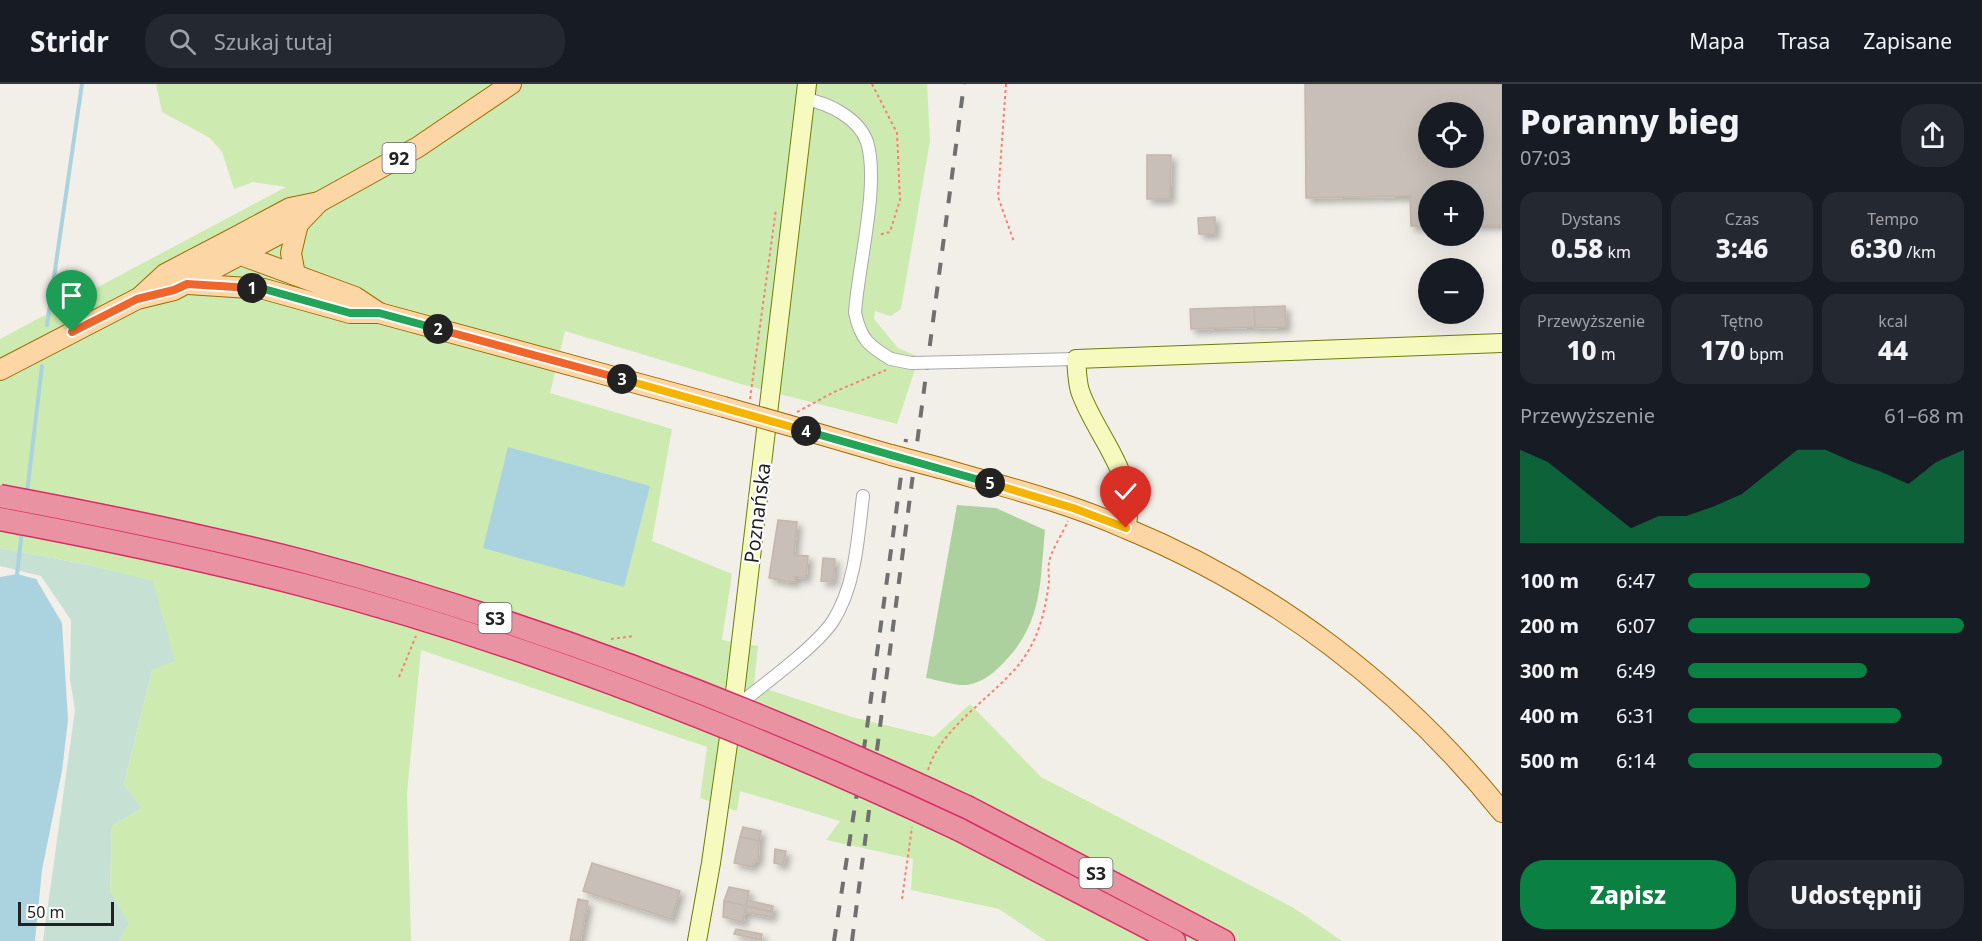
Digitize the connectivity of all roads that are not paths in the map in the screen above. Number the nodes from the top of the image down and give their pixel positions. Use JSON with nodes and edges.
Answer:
{"nodes":[{"id":1,"x":511,"y":84,"type":"edge"},
{"id":2,"x":806,"y":91,"type":"edge"},
{"id":3,"x":319,"y":202,"type":"junction"},
{"id":4,"x":298,"y":224,"type":"junction"},
{"id":5,"x":236,"y":247,"type":"junction"},
{"id":6,"x":295,"y":275,"type":"junction"},
{"id":7,"x":187,"y":284,"type":"junction"},
{"id":8,"x":264,"y":289,"type":"junction"},
{"id":9,"x":137,"y":299,"type":"junction"},
{"id":10,"x":379,"y":313,"type":"junction"},
{"id":11,"x":1502,"y":344,"type":"edge"},
{"id":12,"x":1076,"y":359,"type":"junction"},
{"id":13,"x":0,"y":370,"type":"edge"},
{"id":14,"x":0,"y":496,"type":"edge"},
{"id":15,"x":863,"y":496,"type":"dead end"},
{"id":16,"x":0,"y":519,"type":"edge"},
{"id":17,"x":1126,"y":528,"type":"junction"},
{"id":18,"x":733,"y":708,"type":"junction"},
{"id":19,"x":1502,"y":812,"type":"edge"},
{"id":20,"x":697,"y":941,"type":"edge"},
{"id":21,"x":1174,"y":941,"type":"edge"},
{"id":22,"x":1223,"y":941,"type":"edge"}],
"edges":[{"from":1,"to":3,"type":"main road","number":"92"},
{"from":2,"to":12,"type":"street","bridge":true},
{"from":2,"to":18,"type":"street","name":"Poznańska"},
{"from":3,"to":4,"type":"main road","number":"92"},
{"from":3,"to":5,"type":"main road","number":"92"},
{"from":4,"to":5,"type":"main road","number":"92"},
{"from":4,"to":6,"type":"main road"},
{"from":5,"to":6,"type":"main road"},
{"from":5,"to":7,"type":"main road","number":"92"},
{"from":5,"to":8,"type":"main road"},
{"from":5,"to":9,"type":"main road","number":"92"},
{"from":6,"to":10,"type":"main road"},
{"from":7,"to":8,"type":"main road"},
{"from":7,"to":9,"type":"main road","number":"92"},
{"from":8,"to":10,"type":"main road"},
{"from":9,"to":13,"type":"main road","number":"92"},
{"from":10,"to":17,"type":"main road","bridge":true},
{"from":11,"to":12,"type":"street"},
{"from":12,"to":17,"type":"street"},
{"from":14,"to":22,"type":"highway","number":"S3","bridge":true},
{"from":15,"to":18,"type":"street"},
{"from":16,"to":21,"type":"highway","number":"S3","bridge":true},
{"from":17,"to":19,"type":"main road"},
{"from":18,"to":20,"type":"street","name":"Poznańska"}]}
